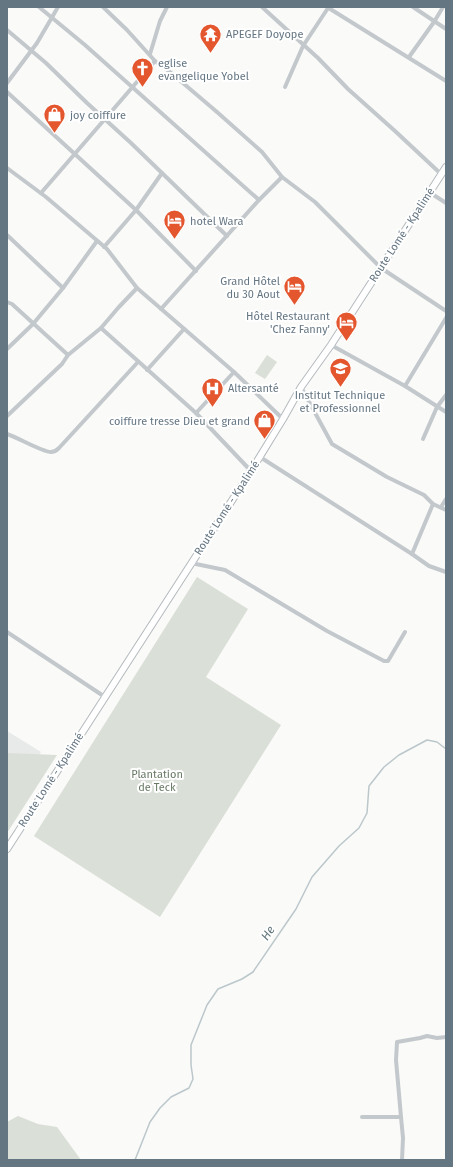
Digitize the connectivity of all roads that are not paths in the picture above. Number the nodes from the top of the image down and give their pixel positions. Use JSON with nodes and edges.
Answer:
{"nodes":[{"id":1,"x":39,"y":7,"type":"edge"},
{"id":2,"x":58,"y":7,"type":"edge"},
{"id":3,"x":103,"y":7,"type":"edge"},
{"id":4,"x":166,"y":7,"type":"edge"},
{"id":5,"x":262,"y":7,"type":"edge"},
{"id":6,"x":328,"y":7,"type":"edge"},
{"id":7,"x":413,"y":7,"type":"edge"},
{"id":8,"x":443,"y":7,"type":"edge"},
{"id":9,"x":52,"y":18,"type":"junction"},
{"id":10,"x":434,"y":22,"type":"junction"},
{"id":11,"x":446,"y":29,"type":"edge"},
{"id":12,"x":7,"y":30,"type":"edge"},
{"id":13,"x":304,"y":46,"type":"junction"},
{"id":14,"x":31,"y":51,"type":"junction"},
{"id":15,"x":150,"y":54,"type":"junction"},
{"id":16,"x":409,"y":57,"type":"junction"},
{"id":17,"x":156,"y":61,"type":"junction"},
{"id":18,"x":446,"y":81,"type":"edge"},
{"id":19,"x":7,"y":83,"type":"edge"},
{"id":20,"x":285,"y":87,"type":"dead end"},
{"id":21,"x":133,"y":89,"type":"junction"},
{"id":22,"x":7,"y":92,"type":"edge"},
{"id":23,"x":106,"y":120,"type":"junction"},
{"id":24,"x":75,"y":154,"type":"junction"},
{"id":25,"x":446,"y":167,"type":"edge"},
{"id":26,"x":7,"y":168,"type":"edge"},
{"id":27,"x":162,"y":172,"type":"junction"},
{"id":28,"x":441,"y":174,"type":"junction"},
{"id":29,"x":282,"y":177,"type":"junction"},
{"id":30,"x":429,"y":192,"type":"junction"},
{"id":31,"x":41,"y":193,"type":"junction"},
{"id":32,"x":259,"y":200,"type":"junction"},
{"id":33,"x":446,"y":203,"type":"edge"},
{"id":34,"x":136,"y":210,"type":"junction"},
{"id":35,"x":7,"y":235,"type":"edge"},
{"id":36,"x":227,"y":236,"type":"junction"},
{"id":37,"x":97,"y":241,"type":"junction"},
{"id":38,"x":104,"y":247,"type":"junction"},
{"id":39,"x":381,"y":268,"type":"junction"},
{"id":40,"x":196,"y":271,"type":"junction"},
{"id":41,"x":63,"y":288,"type":"junction"},
{"id":42,"x":137,"y":288,"type":"junction"},
{"id":43,"x":7,"y":302,"type":"edge"},
{"id":44,"x":161,"y":309,"type":"junction"},
{"id":45,"x":446,"y":311,"type":"edge"},
{"id":46,"x":446,"y":318,"type":"edge"},
{"id":47,"x":33,"y":324,"type":"junction"},
{"id":48,"x":101,"y":328,"type":"junction"},
{"id":49,"x":184,"y":328,"type":"junction"},
{"id":50,"x":331,"y":345,"type":"junction"},
{"id":51,"x":7,"y":349,"type":"edge"},
{"id":52,"x":68,"y":355,"type":"junction"},
{"id":53,"x":138,"y":362,"type":"junction"},
{"id":54,"x":147,"y":370,"type":"junction"},
{"id":55,"x":234,"y":372,"type":"junction"},
{"id":56,"x":405,"y":386,"type":"junction"},
{"id":57,"x":301,"y":387,"type":"junction"},
{"id":58,"x":446,"y":395,"type":"edge"},
{"id":59,"x":437,"y":407,"type":"junction"},
{"id":60,"x":446,"y":412,"type":"edge"},
{"id":61,"x":196,"y":413,"type":"junction"},
{"id":62,"x":7,"y":416,"type":"edge"},
{"id":63,"x":283,"y":419,"type":"junction"},
{"id":64,"x":7,"y":434,"type":"edge"},
{"id":65,"x":423,"y":439,"type":"dead end"},
{"id":66,"x":260,"y":457,"type":"junction"},
{"id":67,"x":251,"y":471,"type":"junction"},
{"id":68,"x":446,"y":500,"type":"edge"},
{"id":69,"x":433,"y":504,"type":"junction"},
{"id":70,"x":441,"y":507,"type":"junction"},
{"id":71,"x":446,"y":510,"type":"edge"},
{"id":72,"x":412,"y":554,"type":"junction"},
{"id":73,"x":191,"y":563,"type":"junction"},
{"id":74,"x":446,"y":572,"type":"edge"},
{"id":75,"x":7,"y":632,"type":"edge"},
{"id":76,"x":405,"y":632,"type":"dead end"},
{"id":77,"x":106,"y":697,"type":"junction"},
{"id":78,"x":7,"y":849,"type":"edge"},
{"id":79,"x":446,"y":1037,"type":"edge"},
{"id":80,"x":362,"y":1117,"type":"dead end"},
{"id":81,"x":401,"y":1117,"type":"junction"},
{"id":82,"x":402,"y":1160,"type":"edge"}],
"edges":[{"from":1,"to":9,"type":"street"},
{"from":2,"to":9,"type":"street"},
{"from":3,"to":15,"type":"street"},
{"from":4,"to":15,"type":"street"},
{"from":5,"to":13,"type":"street"},
{"from":6,"to":13,"type":"street"},
{"from":6,"to":16,"type":"street"},
{"from":7,"to":10,"type":"street"},
{"from":8,"to":10,"type":"street"},
{"from":9,"to":14,"type":"street"},
{"from":9,"to":21,"type":"street"},
{"from":10,"to":11,"type":"street"},
{"from":10,"to":16,"type":"street"},
{"from":12,"to":14,"type":"street"},
{"from":13,"to":20,"type":"street"},
{"from":13,"to":28,"type":"street"},
{"from":14,"to":19,"type":"street"},
{"from":14,"to":23,"type":"street"},
{"from":15,"to":17,"type":"street"},
{"from":16,"to":18,"type":"street"},
{"from":17,"to":21,"type":"street"},
{"from":17,"to":29,"type":"street"},
{"from":21,"to":23,"type":"street"},
{"from":21,"to":32,"type":"street"},
{"from":22,"to":24,"type":"street"},
{"from":23,"to":24,"type":"street"},
{"from":23,"to":27,"type":"street"},
{"from":24,"to":31,"type":"street"},
{"from":24,"to":34,"type":"street"},
{"from":25,"to":28,"type":"main road","name":"Route Lomé - Kpalimé"},
{"from":26,"to":31,"type":"street"},
{"from":27,"to":34,"type":"street"},
{"from":27,"to":36,"type":"street"},
{"from":28,"to":30,"type":"main road","name":"Route Lomé - Kpalimé"},
{"from":29,"to":32,"type":"street"},
{"from":29,"to":39,"type":"street"},
{"from":30,"to":33,"type":"street"},
{"from":30,"to":39,"type":"main road","name":"Route Lomé - Kpalimé"},
{"from":31,"to":37,"type":"street"},
{"from":32,"to":36,"type":"street"},
{"from":34,"to":38,"type":"street"},
{"from":34,"to":40,"type":"street"},
{"from":35,"to":41,"type":"street"},
{"from":36,"to":40,"type":"street"},
{"from":37,"to":38,"type":"street"},
{"from":37,"to":41,"type":"street"},
{"from":38,"to":42,"type":"street"},
{"from":39,"to":45,"type":"street"},
{"from":39,"to":50,"type":"main road","name":"Route Lomé - Kpalimé"},
{"from":40,"to":44,"type":"street"},
{"from":41,"to":47,"type":"street"},
{"from":42,"to":44,"type":"street"},
{"from":42,"to":48,"type":"street"},
{"from":43,"to":47,"type":"street"},
{"from":44,"to":49,"type":"street"},
{"from":46,"to":56,"type":"street"},
{"from":47,"to":51,"type":"street"},
{"from":47,"to":52,"type":"street"},
{"from":48,"to":52,"type":"street"},
{"from":48,"to":53,"type":"street"},
{"from":49,"to":54,"type":"street"},
{"from":49,"to":55,"type":"street"},
{"from":50,"to":56,"type":"street"},
{"from":50,"to":57,"type":"main road","name":"Route Lomé - Kpalimé"},
{"from":52,"to":62,"type":"street"},
{"from":53,"to":54,"type":"street"},
{"from":53,"to":64,"type":"street"},
{"from":54,"to":61,"type":"street"},
{"from":55,"to":61,"type":"street"},
{"from":55,"to":63,"type":"street"},
{"from":56,"to":59,"type":"street"},
{"from":57,"to":63,"type":"main road","name":"Route Lomé - Kpalimé"},
{"from":57,"to":69,"type":"street"},
{"from":58,"to":59,"type":"street"},
{"from":59,"to":60,"type":"street"},
{"from":59,"to":65,"type":"street"},
{"from":61,"to":67,"type":"street"},
{"from":63,"to":66,"type":"main road","name":"Route Lomé - Kpalimé"},
{"from":66,"to":67,"type":"main road","name":"Route Lomé - Kpalimé"},
{"from":66,"to":72,"type":"street"},
{"from":67,"to":73,"type":"main road","name":"Route Lomé - Kpalimé"},
{"from":68,"to":70,"type":"street"},
{"from":69,"to":70,"type":"street"},
{"from":69,"to":72,"type":"street"},
{"from":70,"to":71,"type":"street"},
{"from":72,"to":74,"type":"street"},
{"from":73,"to":76,"type":"street"},
{"from":73,"to":77,"type":"main road","name":"Route Lomé - Kpalimé"},
{"from":75,"to":77,"type":"street"},
{"from":77,"to":78,"type":"main road","name":"Route Lomé - Kpalimé"},
{"from":79,"to":81,"type":"street"},
{"from":80,"to":81,"type":"street"},
{"from":81,"to":82,"type":"street"}]}
